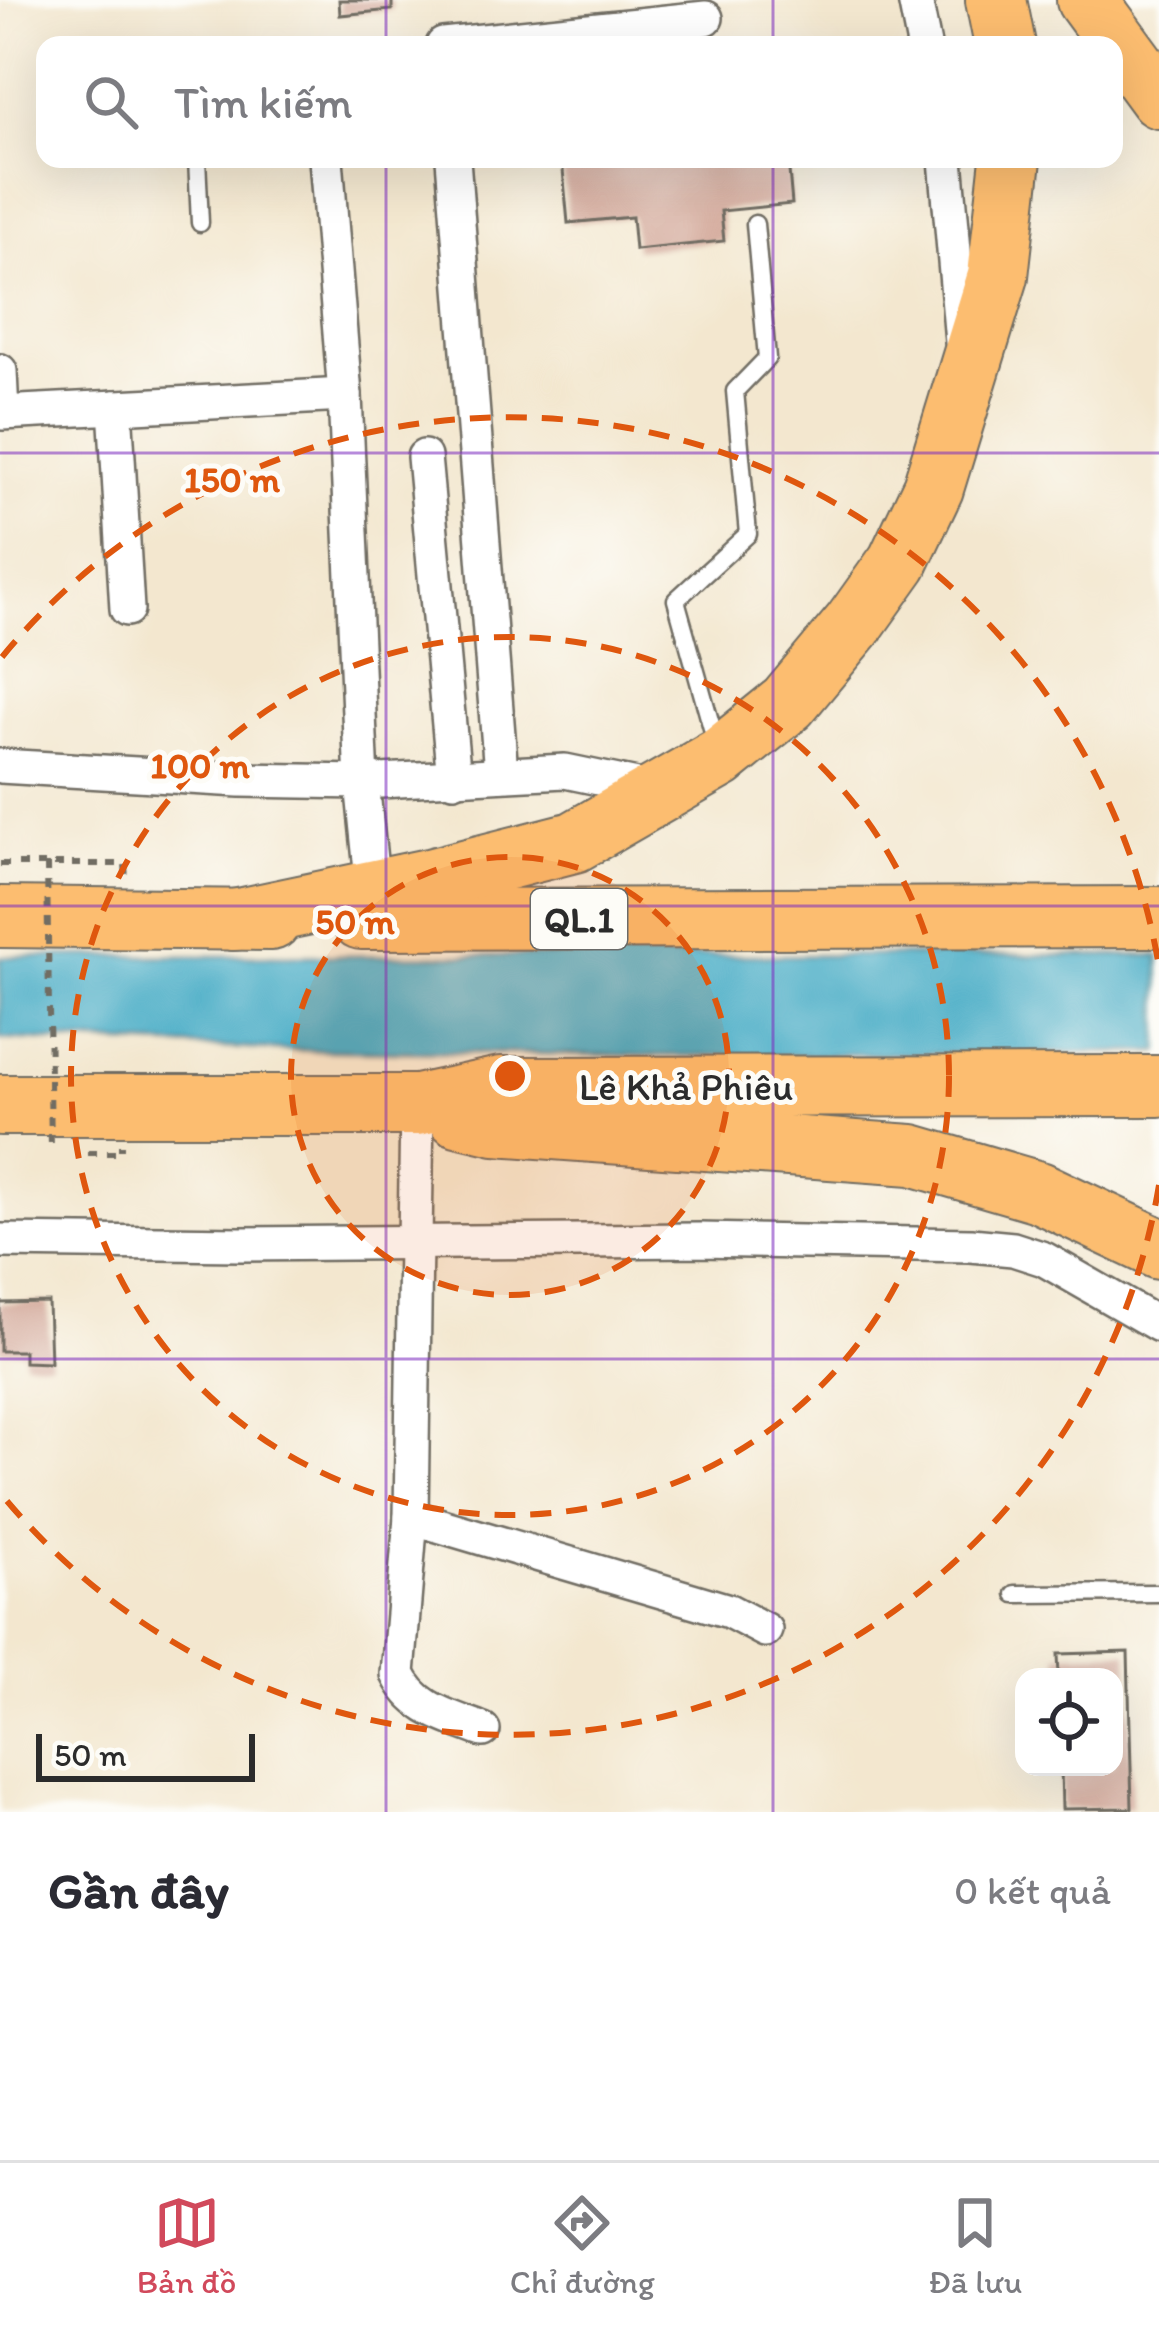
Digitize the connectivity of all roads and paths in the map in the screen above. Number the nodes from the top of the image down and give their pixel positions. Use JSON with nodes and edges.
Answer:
{"nodes":[{"id":1,"x":915,"y":0,"type":"edge"},
{"id":2,"x":996,"y":0,"type":"edge"},
{"id":3,"x":1087,"y":0,"type":"edge"},
{"id":4,"x":706,"y":18,"type":"dead end"},
{"id":5,"x":531,"y":36,"type":"edge"},
{"id":6,"x":921,"y":36,"type":"edge"},
{"id":7,"x":1003,"y":36,"type":"edge"},
{"id":8,"x":1113,"y":36,"type":"edge"},
{"id":9,"x":1123,"y":49,"type":"edge"},
{"id":10,"x":1159,"y":98,"type":"edge"},
{"id":11,"x":197,"y":168,"type":"edge"},
{"id":12,"x":327,"y":168,"type":"edge"},
{"id":13,"x":454,"y":168,"type":"edge"},
{"id":14,"x":950,"y":168,"type":"edge"},
{"id":15,"x":1008,"y":168,"type":"edge"},
{"id":16,"x":200,"y":223,"type":"dead end"},
{"id":17,"x":754,"y":224,"type":"dead end"},
{"id":18,"x":980,"y":239,"type":"junction"},
{"id":19,"x":0,"y":370,"type":"edge"},
{"id":20,"x":345,"y":395,"type":"junction"},
{"id":21,"x":116,"y":407,"type":"junction"},
{"id":22,"x":424,"y":457,"type":"dead end"},
{"id":23,"x":127,"y":609,"type":"dead end"},
{"id":24,"x":720,"y":758,"type":"junction"},
{"id":25,"x":0,"y":766,"type":"edge"},
{"id":26,"x":501,"y":773,"type":"junction"},
{"id":27,"x":454,"y":778,"type":"junction"},
{"id":28,"x":362,"y":782,"type":"junction"},
{"id":29,"x":662,"y":791,"type":"junction"},
{"id":30,"x":0,"y":864,"type":"edge"},
{"id":31,"x":373,"y":890,"type":"junction"},
{"id":32,"x":0,"y":917,"type":"edge"},
{"id":33,"x":1159,"y":917,"type":"edge"},
{"id":34,"x":234,"y":920,"type":"junction"},
{"id":35,"x":1159,"y":1086,"type":"edge"},
{"id":36,"x":0,"y":1105,"type":"edge"},
{"id":37,"x":418,"y":1105,"type":"junction"},
{"id":38,"x":51,"y":1152,"type":"dead end"},
{"id":39,"x":0,"y":1241,"type":"edge"},
{"id":40,"x":415,"y":1243,"type":"junction"},
{"id":41,"x":1159,"y":1249,"type":"edge"},
{"id":42,"x":1159,"y":1325,"type":"edge"},
{"id":43,"x":411,"y":1517,"type":"junction"},
{"id":44,"x":1159,"y":1593,"type":"edge"},
{"id":45,"x":1016,"y":1594,"type":"dead end"},
{"id":46,"x":766,"y":1630,"type":"dead end"},
{"id":47,"x":483,"y":1730,"type":"dead end"}],
"edges":[{"from":1,"to":6,"type":"street"},
{"from":2,"to":7,"type":"highway"},
{"from":3,"to":8,"type":"highway"},
{"from":4,"to":5,"type":"street"},
{"from":9,"to":10,"type":"highway"},
{"from":11,"to":16,"type":"lane"},
{"from":12,"to":20,"type":"street"},
{"from":13,"to":26,"type":"street"},
{"from":14,"to":18,"type":"street"},
{"from":15,"to":18,"type":"highway"},
{"from":17,"to":24,"type":"lane"},
{"from":18,"to":24,"type":"highway"},
{"from":19,"to":21,"type":"street"},
{"from":20,"to":21,"type":"street"},
{"from":20,"to":28,"type":"street"},
{"from":21,"to":23,"type":"street"},
{"from":22,"to":27,"type":"street"},
{"from":24,"to":29,"type":"highway"},
{"from":25,"to":28,"type":"street"},
{"from":26,"to":27,"type":"street"},
{"from":26,"to":29,"type":"street"},
{"from":27,"to":28,"type":"street"},
{"from":28,"to":31,"type":"street"},
{"from":29,"to":31,"type":"highway"},
{"from":30,"to":38,"type":"path","bridge":true},
{"from":31,"to":34,"type":"highway"},
{"from":32,"to":34,"type":"highway","number":"QL.1"},
{"from":33,"to":34,"type":"highway","number":"QL.1"},
{"from":35,"to":37,"type":"highway","name":"Lê Khả Phiêu"},
{"from":36,"to":37,"type":"highway","name":"Lê Khả Phiêu"},
{"from":37,"to":40,"type":"street"},
{"from":37,"to":41,"type":"highway"},
{"from":39,"to":40,"type":"street"},
{"from":40,"to":42,"type":"street"},
{"from":40,"to":43,"type":"street"},
{"from":43,"to":46,"type":"street"},
{"from":43,"to":47,"type":"street"},
{"from":44,"to":45,"type":"lane"}]}
